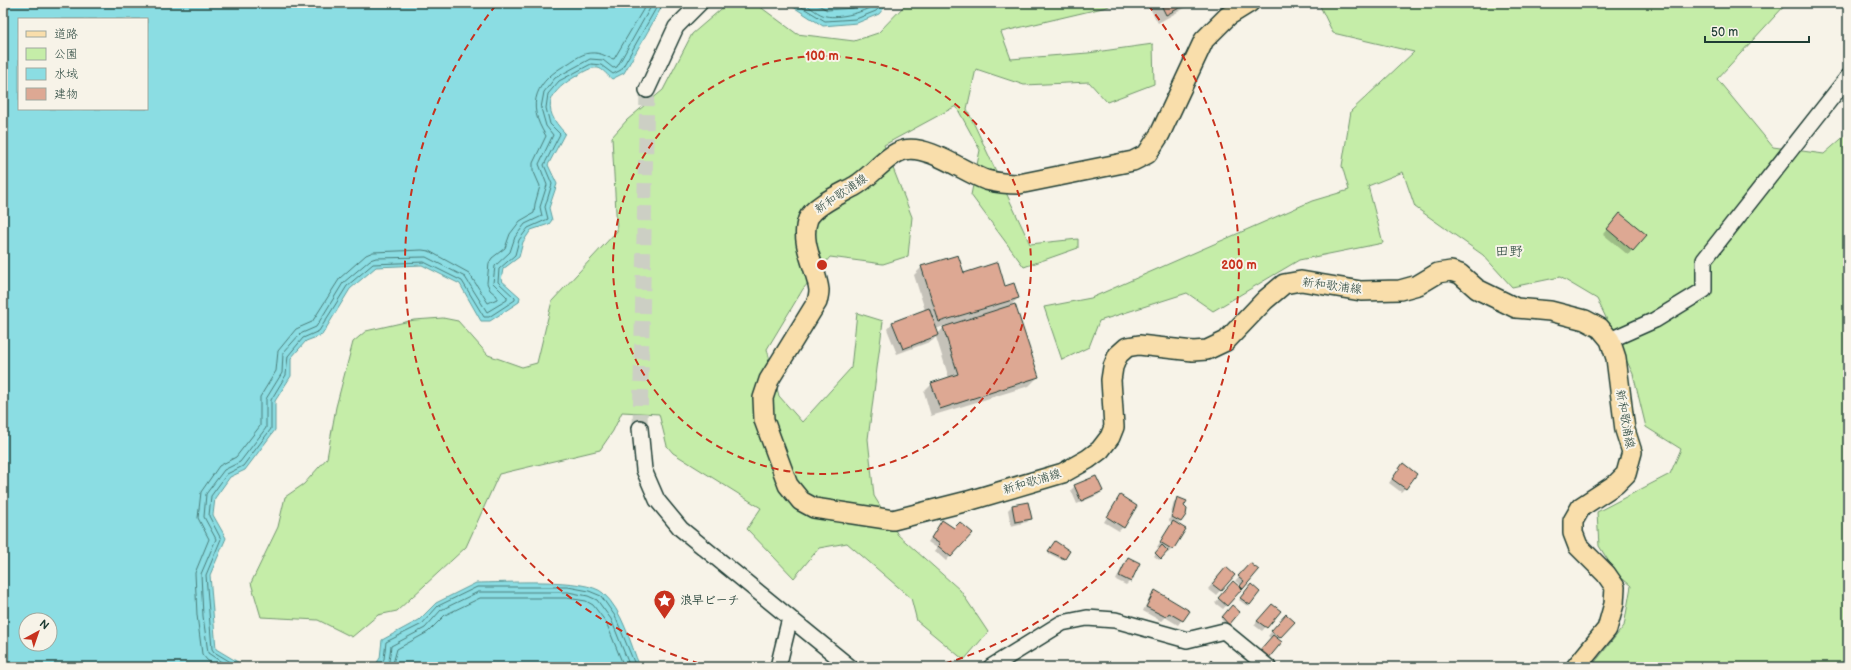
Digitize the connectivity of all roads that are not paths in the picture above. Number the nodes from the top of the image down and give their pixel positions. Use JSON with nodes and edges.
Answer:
{"nodes":[{"id":1,"x":700,"y":3,"type":"edge"},
{"id":2,"x":1249,"y":3,"type":"edge"},
{"id":3,"x":1848,"y":77,"type":"edge"},
{"id":4,"x":647,"y":90,"type":"tunnel mouth"},
{"id":5,"x":1610,"y":340,"type":"junction"},
{"id":6,"x":640,"y":428,"type":"tunnel mouth"},
{"id":7,"x":790,"y":618,"type":"junction"},
{"id":8,"x":778,"y":667,"type":"edge"},
{"id":9,"x":850,"y":667,"type":"edge"},
{"id":10,"x":991,"y":667,"type":"edge"},
{"id":11,"x":1268,"y":667,"type":"edge"},
{"id":12,"x":1576,"y":667,"type":"edge"}],
"edges":[{"from":1,"to":4,"type":"street"},
{"from":2,"to":5,"type":"main road","name":"新和歌浦線"},
{"from":3,"to":5,"type":"street"},
{"from":5,"to":12,"type":"main road","name":"新和歌浦線"},
{"from":6,"to":7,"type":"street"},
{"from":7,"to":8,"type":"street"},
{"from":7,"to":9,"type":"street"},
{"from":10,"to":11,"type":"street"}]}
